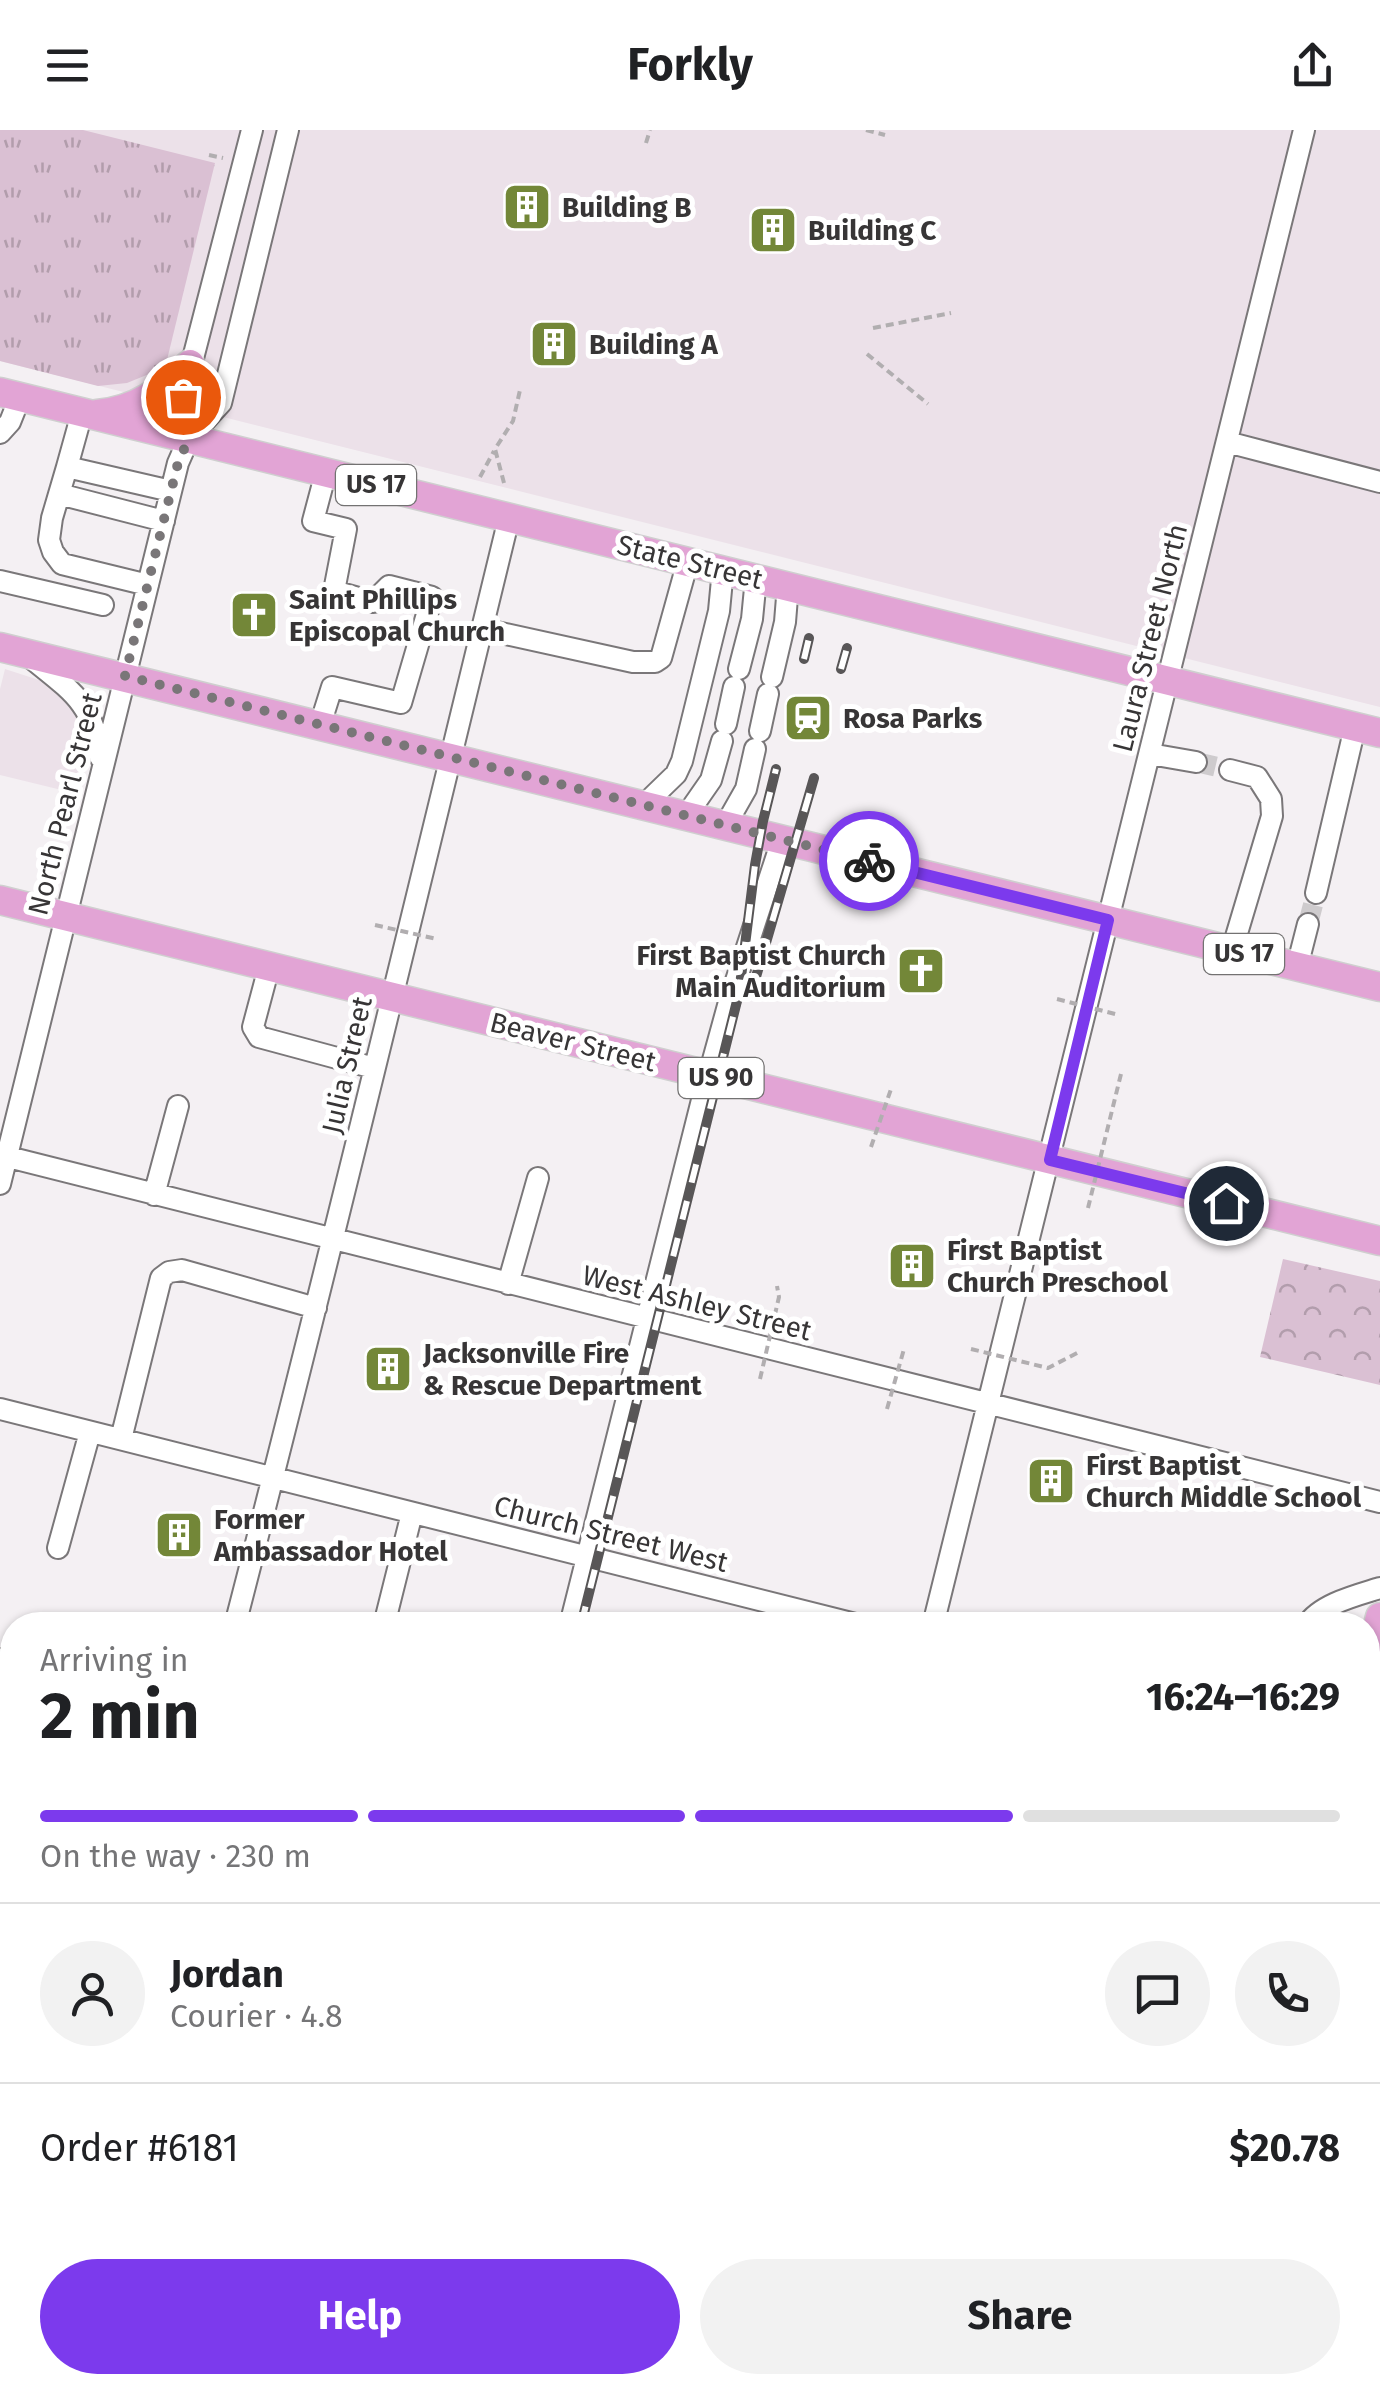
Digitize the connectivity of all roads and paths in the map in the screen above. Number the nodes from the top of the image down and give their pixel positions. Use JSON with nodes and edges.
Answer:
{"nodes":[{"id":1,"x":252,"y":130,"type":"edge"},
{"id":2,"x":288,"y":130,"type":"edge"},
{"id":3,"x":650,"y":130,"type":"edge"},
{"id":4,"x":866,"y":130,"type":"edge"},
{"id":5,"x":1304,"y":130,"type":"edge"},
{"id":6,"x":884,"y":135,"type":"dead end"},
{"id":7,"x":646,"y":143,"type":"dead end"},
{"id":8,"x":209,"y":155,"type":"dead end"},
{"id":9,"x":223,"y":158,"type":"dead end"},
{"id":10,"x":951,"y":313,"type":"dead end"},
{"id":11,"x":874,"y":328,"type":"dead end"},
{"id":12,"x":867,"y":354,"type":"dead end"},
{"id":13,"x":190,"y":364,"type":"junction"},
{"id":14,"x":520,"y":390,"type":"dead end"},
{"id":15,"x":10,"y":395,"type":"edge"},
{"id":16,"x":928,"y":404,"type":"dead end"},
{"id":17,"x":86,"y":414,"type":"junction"},
{"id":18,"x":0,"y":433,"type":"edge"},
{"id":19,"x":189,"y":438,"type":"junction"},
{"id":20,"x":1226,"y":442,"type":"junction"},
{"id":21,"x":495,"y":450,"type":"junction"},
{"id":22,"x":67,"y":466,"type":"junction"},
{"id":23,"x":326,"y":472,"type":"junction"},
{"id":24,"x":480,"y":477,"type":"dead end"},
{"id":25,"x":1380,"y":482,"type":"edge"},
{"id":26,"x":504,"y":483,"type":"dead end"},
{"id":27,"x":171,"y":491,"type":"junction"},
{"id":28,"x":59,"y":494,"type":"junction"},
{"id":29,"x":509,"y":518,"type":"junction"},
{"id":30,"x":164,"y":521,"type":"junction"},
{"id":31,"x":688,"y":561,"type":"junction"},
{"id":32,"x":723,"y":569,"type":"junction"},
{"id":33,"x":756,"y":578,"type":"junction"},
{"id":34,"x":0,"y":581,"type":"edge"},
{"id":35,"x":148,"y":585,"type":"junction"},
{"id":36,"x":788,"y":585,"type":"junction"},
{"id":37,"x":104,"y":604,"type":"dead end"},
{"id":38,"x":482,"y":629,"type":"junction"},
{"id":39,"x":13,"y":650,"type":"edge"},
{"id":40,"x":125,"y":676,"type":"junction"},
{"id":41,"x":1168,"y":680,"type":"junction"},
{"id":42,"x":320,"y":725,"type":"junction"},
{"id":43,"x":1368,"y":730,"type":"edge"},
{"id":44,"x":1150,"y":754,"type":"junction"},
{"id":45,"x":451,"y":757,"type":"junction"},
{"id":46,"x":1196,"y":762,"type":"tunnel mouth"},
{"id":47,"x":102,"y":770,"type":"junction"},
{"id":48,"x":1230,"y":770,"type":"tunnel mouth"},
{"id":49,"x":644,"y":805,"type":"junction"},
{"id":50,"x":686,"y":816,"type":"junction"},
{"id":51,"x":725,"y":826,"type":"junction"},
{"id":52,"x":782,"y":840,"type":"junction"},
{"id":53,"x":1316,"y":893,"type":"tunnel mouth"},
{"id":54,"x":0,"y":900,"type":"edge"},
{"id":55,"x":66,"y":916,"type":"junction"},
{"id":56,"x":1108,"y":920,"type":"junction"},
{"id":57,"x":1308,"y":924,"type":"tunnel mouth"},
{"id":58,"x":375,"y":926,"type":"dead end"},
{"id":59,"x":437,"y":939,"type":"dead end"},
{"id":60,"x":1232,"y":950,"type":"junction"},
{"id":61,"x":269,"y":967,"type":"junction"},
{"id":62,"x":1297,"y":967,"type":"junction"},
{"id":63,"x":1380,"y":987,"type":"edge"},
{"id":64,"x":391,"y":997,"type":"junction"},
{"id":65,"x":1057,"y":999,"type":"dead end"},
{"id":66,"x":1119,"y":1015,"type":"dead end"},
{"id":67,"x":374,"y":1068,"type":"junction"},
{"id":68,"x":1121,"y":1074,"type":"dead end"},
{"id":69,"x":709,"y":1076,"type":"junction"},
{"id":70,"x":891,"y":1089,"type":"dead end"},
{"id":71,"x":178,"y":1106,"type":"dead end"},
{"id":72,"x":871,"y":1147,"type":"dead end"},
{"id":73,"x":3,"y":1156,"type":"edge"},
{"id":74,"x":1050,"y":1160,"type":"junction"},
{"id":75,"x":538,"y":1178,"type":"dead end"},
{"id":76,"x":0,"y":1184,"type":"edge"},
{"id":77,"x":154,"y":1194,"type":"junction"},
{"id":78,"x":1088,"y":1208,"type":"dead end"},
{"id":79,"x":334,"y":1240,"type":"junction"},
{"id":80,"x":1380,"y":1241,"type":"edge"},
{"id":81,"x":508,"y":1284,"type":"junction"},
{"id":82,"x":778,"y":1286,"type":"dead end"},
{"id":83,"x":316,"y":1308,"type":"junction"},
{"id":84,"x":648,"y":1319,"type":"junction"},
{"id":85,"x":904,"y":1349,"type":"dead end"},
{"id":86,"x":970,"y":1350,"type":"dead end"},
{"id":87,"x":1080,"y":1352,"type":"dead end"},
{"id":88,"x":760,"y":1378,"type":"dead end"},
{"id":89,"x":988,"y":1404,"type":"junction"},
{"id":90,"x":0,"y":1409,"type":"edge"},
{"id":91,"x":887,"y":1409,"type":"dead end"},
{"id":92,"x":90,"y":1432,"type":"junction"},
{"id":93,"x":121,"y":1440,"type":"junction"},
{"id":94,"x":273,"y":1478,"type":"junction"},
{"id":95,"x":1380,"y":1502,"type":"edge"},
{"id":96,"x":412,"y":1513,"type":"junction"},
{"id":97,"x":58,"y":1548,"type":"dead end"},
{"id":98,"x":588,"y":1557,"type":"junction"},
{"id":99,"x":1380,"y":1588,"type":"edge"},
{"id":100,"x":237,"y":1612,"type":"edge"},
{"id":101,"x":387,"y":1612,"type":"edge"},
{"id":102,"x":573,"y":1612,"type":"edge"},
{"id":103,"x":808,"y":1612,"type":"edge"},
{"id":104,"x":936,"y":1612,"type":"edge"},
{"id":105,"x":1320,"y":1612,"type":"edge"}],
"edges":[{"from":1,"to":13,"type":"street","name":"North Pearl Street"},
{"from":2,"to":19,"type":"street","name":"North Pearl Street"},
{"from":3,"to":7,"type":"path"},
{"from":4,"to":6,"type":"path"},
{"from":5,"to":20,"type":"street","name":"Laura Street North"},
{"from":8,"to":9,"type":"path"},
{"from":10,"to":11,"type":"path"},
{"from":12,"to":16,"type":"path"},
{"from":13,"to":17,"type":"main road"},
{"from":13,"to":19,"type":"street","name":"North Pearl Street"},
{"from":14,"to":21,"type":"path"},
{"from":15,"to":17,"type":"main road","name":"State Street","number":"US 17"},
{"from":15,"to":18,"type":"street"},
{"from":17,"to":19,"type":"main road","name":"State Street","number":"US 17"},
{"from":17,"to":22,"type":"street"},
{"from":19,"to":23,"type":"main road","name":"State Street","number":"US 17"},
{"from":19,"to":27,"type":"street","name":"North Pearl Street"},
{"from":20,"to":25,"type":"street"},
{"from":20,"to":41,"type":"street","name":"Laura Street North"},
{"from":21,"to":24,"type":"path"},
{"from":21,"to":26,"type":"path"},
{"from":22,"to":27,"type":"street"},
{"from":22,"to":28,"type":"street"},
{"from":23,"to":29,"type":"main road","name":"State Street","number":"US 17"},
{"from":23,"to":42,"type":"street"},
{"from":27,"to":30,"type":"street","name":"North Pearl Street"},
{"from":28,"to":30,"type":"street"},
{"from":28,"to":35,"type":"street"},
{"from":29,"to":31,"type":"main road","name":"State Street","number":"US 17"},
{"from":29,"to":38,"type":"street","name":"Julia Street"},
{"from":30,"to":35,"type":"street","name":"North Pearl Street"},
{"from":31,"to":32,"type":"main road","name":"State Street","number":"US 17"},
{"from":31,"to":38,"type":"street"},
{"from":32,"to":33,"type":"main road","name":"State Street","number":"US 17"},
{"from":32,"to":49,"type":"street"},
{"from":33,"to":36,"type":"main road","name":"State Street","number":"US 17"},
{"from":33,"to":50,"type":"street"},
{"from":34,"to":37,"type":"street"},
{"from":35,"to":40,"type":"street","name":"North Pearl Street"},
{"from":36,"to":41,"type":"main road","name":"State Street","number":"US 17"},
{"from":36,"to":51,"type":"street"},
{"from":38,"to":45,"type":"street","name":"Julia Street"},
{"from":39,"to":40,"type":"main road","number":"US 17"},
{"from":39,"to":47,"type":"street"},
{"from":40,"to":42,"type":"main road","number":"US 17"},
{"from":40,"to":47,"type":"street","name":"North Pearl Street"},
{"from":41,"to":43,"type":"main road","name":"State Street","number":"US 17"},
{"from":41,"to":44,"type":"street","name":"Laura Street North"},
{"from":42,"to":45,"type":"main road","number":"US 17"},
{"from":43,"to":53,"type":"street"},
{"from":44,"to":46,"type":"street"},
{"from":44,"to":56,"type":"street","name":"Laura Street North"},
{"from":45,"to":49,"type":"main road","number":"US 17"},
{"from":45,"to":64,"type":"street","name":"Julia Street"},
{"from":47,"to":55,"type":"street","name":"North Pearl Street"},
{"from":48,"to":60,"type":"street"},
{"from":49,"to":50,"type":"main road","number":"US 17"},
{"from":50,"to":51,"type":"main road","number":"US 17"},
{"from":51,"to":52,"type":"main road","number":"US 17"},
{"from":52,"to":56,"type":"main road","number":"US 17"},
{"from":52,"to":69,"type":"street"},
{"from":54,"to":55,"type":"main road","name":"Beaver Street","number":"US 90"},
{"from":55,"to":61,"type":"main road","name":"Beaver Street","number":"US 90"},
{"from":55,"to":73,"type":"street","name":"North Pearl Street"},
{"from":56,"to":60,"type":"main road","number":"US 17"},
{"from":56,"to":74,"type":"street","name":"Laura Street North"},
{"from":57,"to":62,"type":"street"},
{"from":58,"to":59,"type":"path","bridge":true},
{"from":60,"to":62,"type":"main road","number":"US 17"},
{"from":61,"to":64,"type":"main road","name":"Beaver Street","number":"US 90"},
{"from":61,"to":67,"type":"street"},
{"from":62,"to":63,"type":"main road","number":"US 17"},
{"from":64,"to":67,"type":"street","name":"Julia Street"},
{"from":64,"to":69,"type":"main road","name":"Beaver Street","number":"US 90"},
{"from":65,"to":66,"type":"path","bridge":true},
{"from":67,"to":79,"type":"street","name":"Julia Street"},
{"from":68,"to":78,"type":"path","bridge":true},
{"from":69,"to":74,"type":"main road","name":"Beaver Street","number":"US 90"},
{"from":69,"to":84,"type":"street"},
{"from":70,"to":72,"type":"path","bridge":true},
{"from":71,"to":77,"type":"street"},
{"from":73,"to":76,"type":"street","name":"North Pearl Street"},
{"from":73,"to":77,"type":"street","name":"West Ashley Street"},
{"from":74,"to":80,"type":"main road","name":"Beaver Street","number":"US 90"},
{"from":74,"to":89,"type":"street","name":"Laura Street North"},
{"from":75,"to":81,"type":"street"},
{"from":77,"to":79,"type":"street","name":"West Ashley Street"},
{"from":79,"to":81,"type":"street","name":"West Ashley Street"},
{"from":79,"to":83,"type":"street","name":"Julia Street"},
{"from":81,"to":84,"type":"street","name":"West Ashley Street"},
{"from":82,"to":88,"type":"path","bridge":true},
{"from":83,"to":93,"type":"street"},
{"from":83,"to":94,"type":"street","name":"Julia Street"},
{"from":84,"to":89,"type":"street","name":"West Ashley Street"},
{"from":84,"to":98,"type":"street"},
{"from":85,"to":91,"type":"path","bridge":true},
{"from":86,"to":87,"type":"path","bridge":true},
{"from":89,"to":95,"type":"street","name":"West Ashley Street"},
{"from":89,"to":104,"type":"street","name":"Laura Street North"},
{"from":90,"to":92,"type":"street","name":"Church Street West"},
{"from":92,"to":93,"type":"street","name":"Church Street West"},
{"from":92,"to":97,"type":"street"},
{"from":93,"to":94,"type":"street","name":"Church Street West"},
{"from":94,"to":96,"type":"street","name":"Church Street West"},
{"from":94,"to":100,"type":"street","name":"Julia Street"},
{"from":96,"to":98,"type":"street","name":"Church Street West"},
{"from":96,"to":101,"type":"street"},
{"from":98,"to":102,"type":"street"},
{"from":98,"to":103,"type":"street","name":"Church Street West"},
{"from":99,"to":105,"type":"street"}]}
